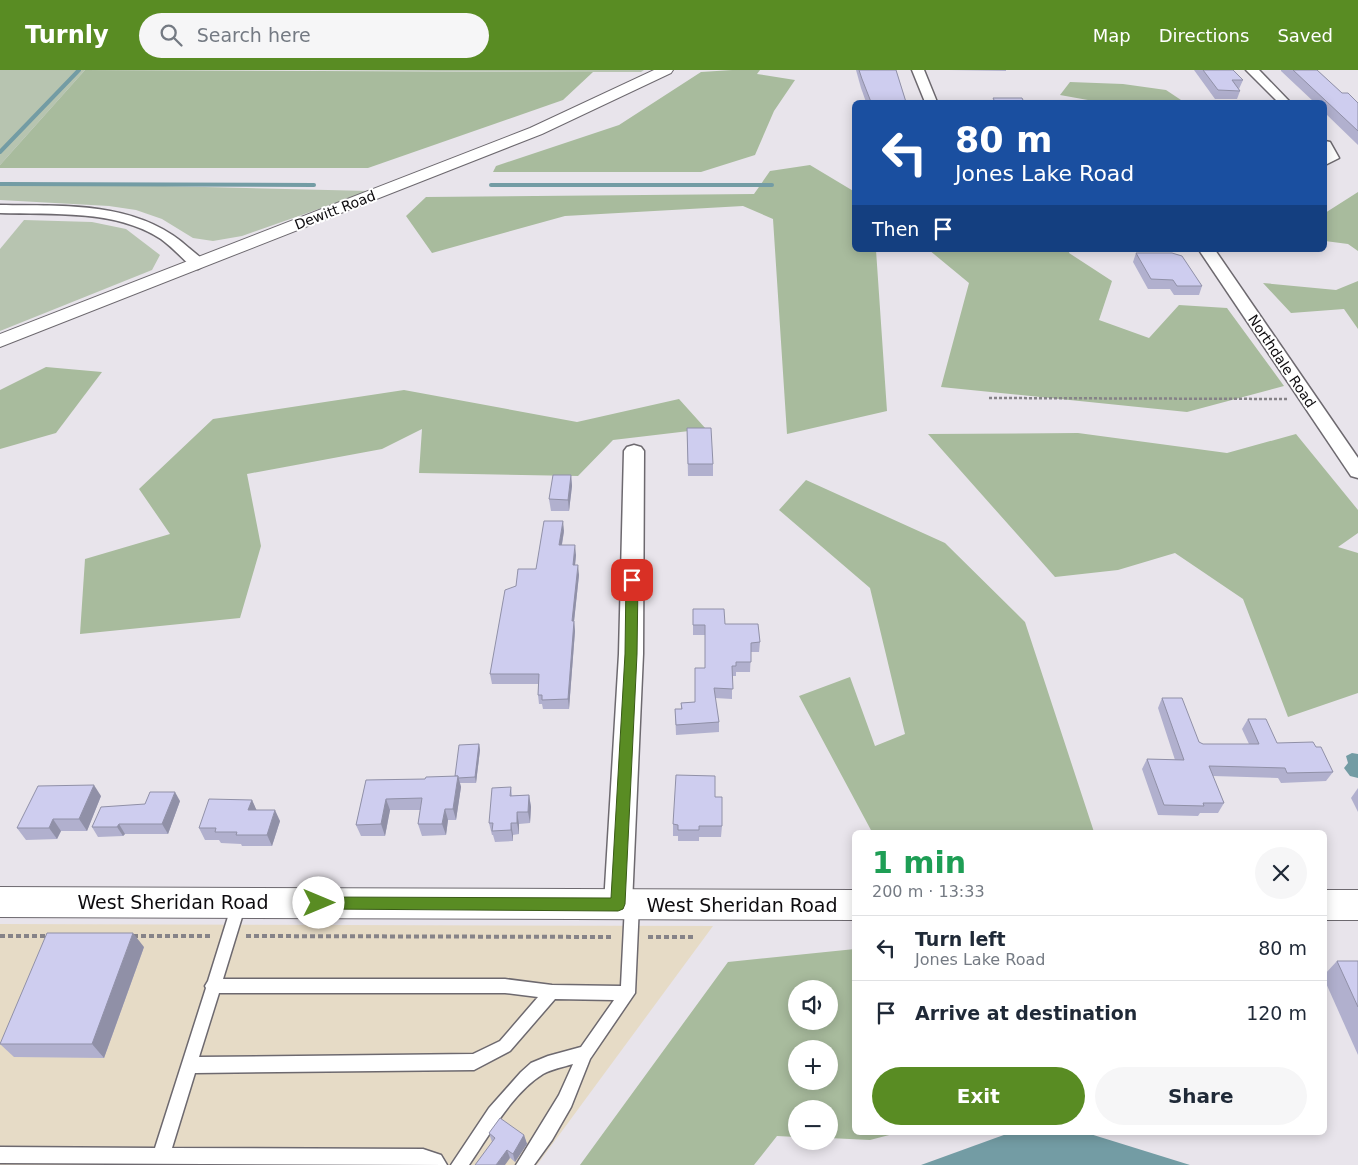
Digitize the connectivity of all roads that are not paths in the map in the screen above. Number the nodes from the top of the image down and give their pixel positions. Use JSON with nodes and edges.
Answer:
{"nodes":[{"id":1,"x":666,"y":70,"type":"edge"},
{"id":2,"x":918,"y":70,"type":"edge"},
{"id":3,"x":1252,"y":70,"type":"edge"},
{"id":4,"x":930,"y":100,"type":"edge"},
{"id":5,"x":1282,"y":100,"type":"edge"},
{"id":6,"x":1327,"y":147,"type":"edge"},
{"id":7,"x":1328,"y":160,"type":"edge"},
{"id":8,"x":0,"y":209,"type":"edge"},
{"id":9,"x":1208,"y":252,"type":"edge"},
{"id":10,"x":198,"y":264,"type":"junction"},
{"id":11,"x":0,"y":341,"type":"edge"},
{"id":12,"x":634,"y":451,"type":"dead end"},
{"id":13,"x":1358,"y":472,"type":"edge"},
{"id":14,"x":0,"y":902,"type":"edge"},
{"id":15,"x":240,"y":902,"type":"junction"},
{"id":16,"x":852,"y":904,"type":"edge"},
{"id":17,"x":1327,"y":905,"type":"edge"},
{"id":18,"x":1358,"y":905,"type":"edge"},
{"id":19,"x":627,"y":915,"type":"junction"},
{"id":20,"x":212,"y":986,"type":"junction"},
{"id":21,"x":552,"y":992,"type":"junction"},
{"id":22,"x":628,"y":993,"type":"junction"},
{"id":23,"x":585,"y":1054,"type":"junction"},
{"id":24,"x":188,"y":1065,"type":"junction"},
{"id":25,"x":0,"y":1155,"type":"edge"},
{"id":26,"x":161,"y":1156,"type":"junction"},
{"id":27,"x":439,"y":1165,"type":"edge"},
{"id":28,"x":459,"y":1165,"type":"edge"},
{"id":29,"x":524,"y":1165,"type":"edge"}],
"edges":[{"from":1,"to":10,"type":"street","name":"Dewitt Road"},
{"from":2,"to":4,"type":"street"},
{"from":3,"to":5,"type":"street"},
{"from":6,"to":7,"type":"street"},
{"from":8,"to":10,"type":"street"},
{"from":9,"to":13,"type":"street","name":"Northdale Road"},
{"from":10,"to":11,"type":"street","name":"Dewitt Road"},
{"from":12,"to":19,"type":"street"},
{"from":14,"to":15,"type":"street","name":"West Sheridan Road"},
{"from":15,"to":19,"type":"street","name":"West Sheridan Road"},
{"from":15,"to":20,"type":"lane"},
{"from":16,"to":19,"type":"street","name":"West Sheridan Road"},
{"from":17,"to":18,"type":"street"},
{"from":19,"to":22,"type":"lane"},
{"from":20,"to":21,"type":"lane"},
{"from":20,"to":24,"type":"lane"},
{"from":21,"to":22,"type":"lane"},
{"from":21,"to":24,"type":"lane"},
{"from":22,"to":23,"type":"lane"},
{"from":23,"to":28,"type":"lane"},
{"from":23,"to":29,"type":"lane"},
{"from":24,"to":26,"type":"lane"},
{"from":25,"to":26,"type":"lane"},
{"from":26,"to":27,"type":"lane"}]}
